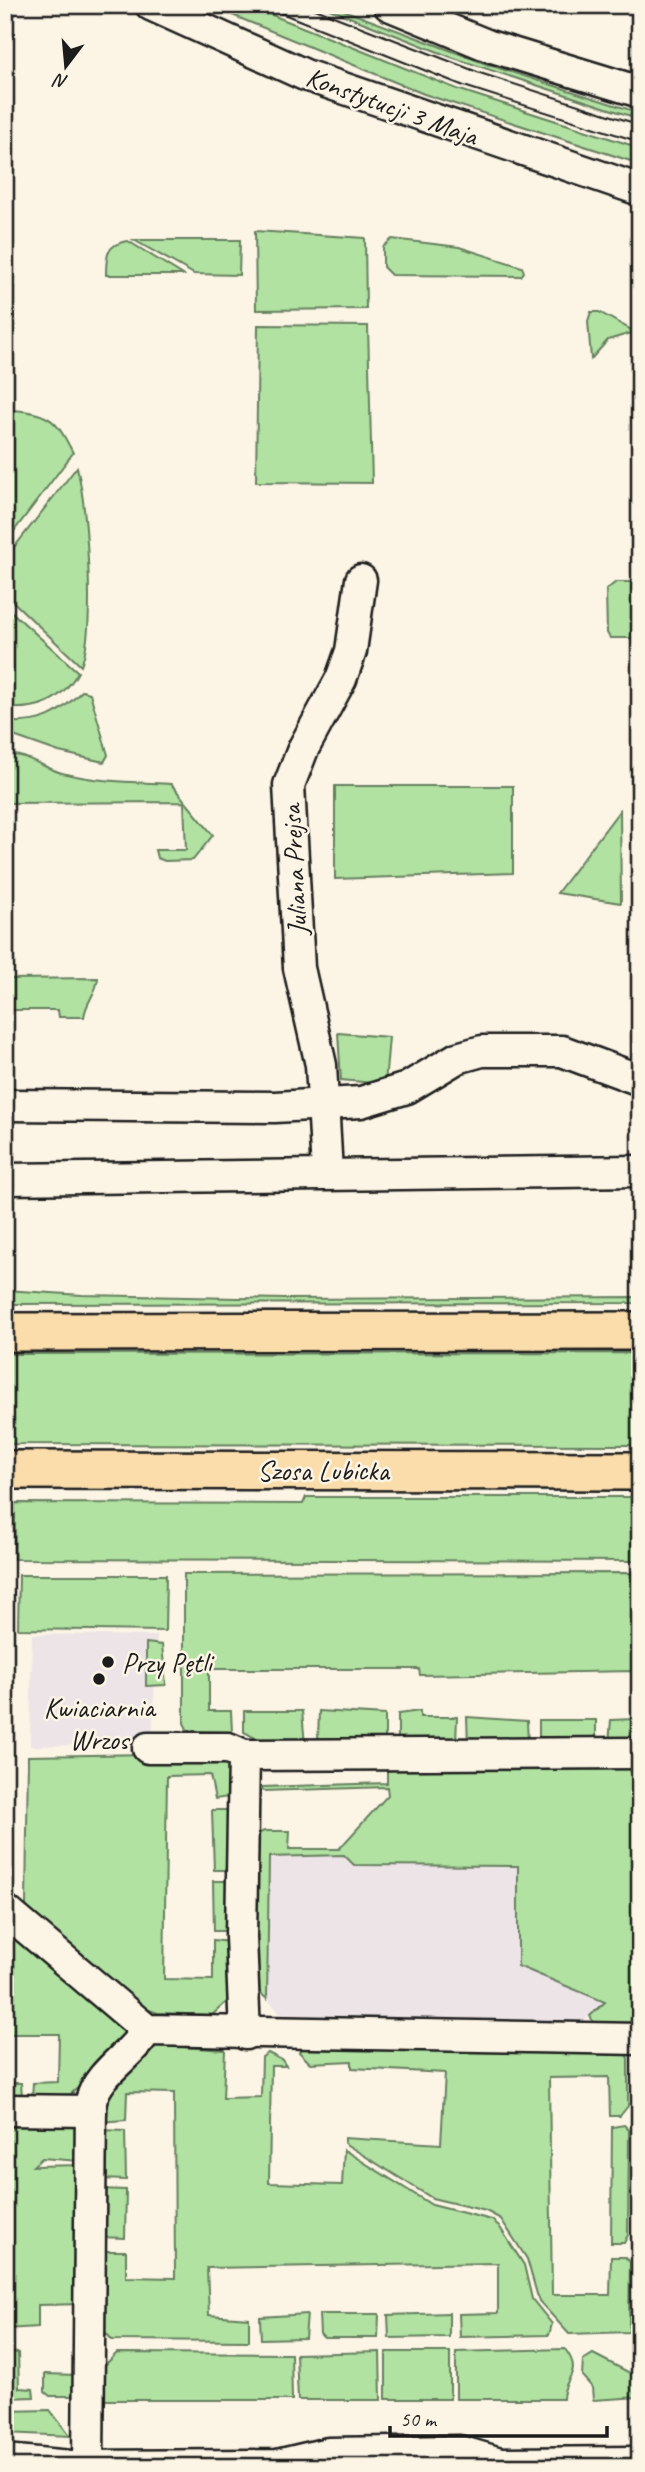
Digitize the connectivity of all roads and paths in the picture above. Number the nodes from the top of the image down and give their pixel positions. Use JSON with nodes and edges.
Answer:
{"nodes":[{"id":1,"x":150,"y":5,"type":"edge"},
{"id":2,"x":389,"y":5,"type":"edge"},
{"id":3,"x":640,"y":92,"type":"edge"},
{"id":4,"x":640,"y":190,"type":"edge"},
{"id":5,"x":361,"y":580,"type":"dead end"},
{"id":6,"x":640,"y":1080,"type":"edge"},
{"id":7,"x":5,"y":1105,"type":"edge"},
{"id":8,"x":322,"y":1105,"type":"junction"},
{"id":9,"x":640,"y":1171,"type":"edge"},
{"id":10,"x":327,"y":1173,"type":"junction"},
{"id":11,"x":5,"y":1179,"type":"edge"},
{"id":12,"x":640,"y":1331,"type":"edge"},
{"id":13,"x":5,"y":1332,"type":"edge"},
{"id":14,"x":5,"y":1470,"type":"edge"},
{"id":15,"x":640,"y":1471,"type":"edge"},
{"id":16,"x":148,"y":1748,"type":"dead end"},
{"id":17,"x":640,"y":1753,"type":"edge"},
{"id":18,"x":244,"y":1755,"type":"junction"},
{"id":19,"x":5,"y":1910,"type":"edge"},
{"id":20,"x":147,"y":2030,"type":"junction"},
{"id":21,"x":245,"y":2034,"type":"junction"},
{"id":22,"x":640,"y":2039,"type":"edge"},
{"id":23,"x":5,"y":2110,"type":"edge"},
{"id":24,"x":91,"y":2111,"type":"junction"},
{"id":25,"x":5,"y":2460,"type":"edge"},
{"id":26,"x":640,"y":2462,"type":"edge"},
{"id":27,"x":494,"y":2465,"type":"edge"},
{"id":28,"x":74,"y":2466,"type":"edge"},
{"id":29,"x":292,"y":2466,"type":"edge"}],
"edges":[{"from":1,"to":4,"type":"street","name":"Konstytucji 3 Maja"},
{"from":2,"to":3,"type":"street"},
{"from":5,"to":8,"type":"street","name":"Juliana Prejsa"},
{"from":6,"to":8,"type":"street"},
{"from":7,"to":8,"type":"street"},
{"from":8,"to":10,"type":"street","name":"Juliana Prejsa"},
{"from":9,"to":10,"type":"street"},
{"from":10,"to":11,"type":"street"},
{"from":12,"to":13,"type":"main road"},
{"from":14,"to":15,"type":"main road","name":"Szosa Lubicka"},
{"from":16,"to":18,"type":"street"},
{"from":17,"to":18,"type":"street"},
{"from":18,"to":21,"type":"street"},
{"from":19,"to":20,"type":"street"},
{"from":20,"to":21,"type":"street"},
{"from":20,"to":24,"type":"street"},
{"from":21,"to":22,"type":"street"},
{"from":23,"to":24,"type":"street"},
{"from":24,"to":28,"type":"street"},
{"from":25,"to":28,"type":"street"},
{"from":26,"to":27,"type":"street"},
{"from":27,"to":29,"type":"street"},
{"from":28,"to":29,"type":"street"}]}
